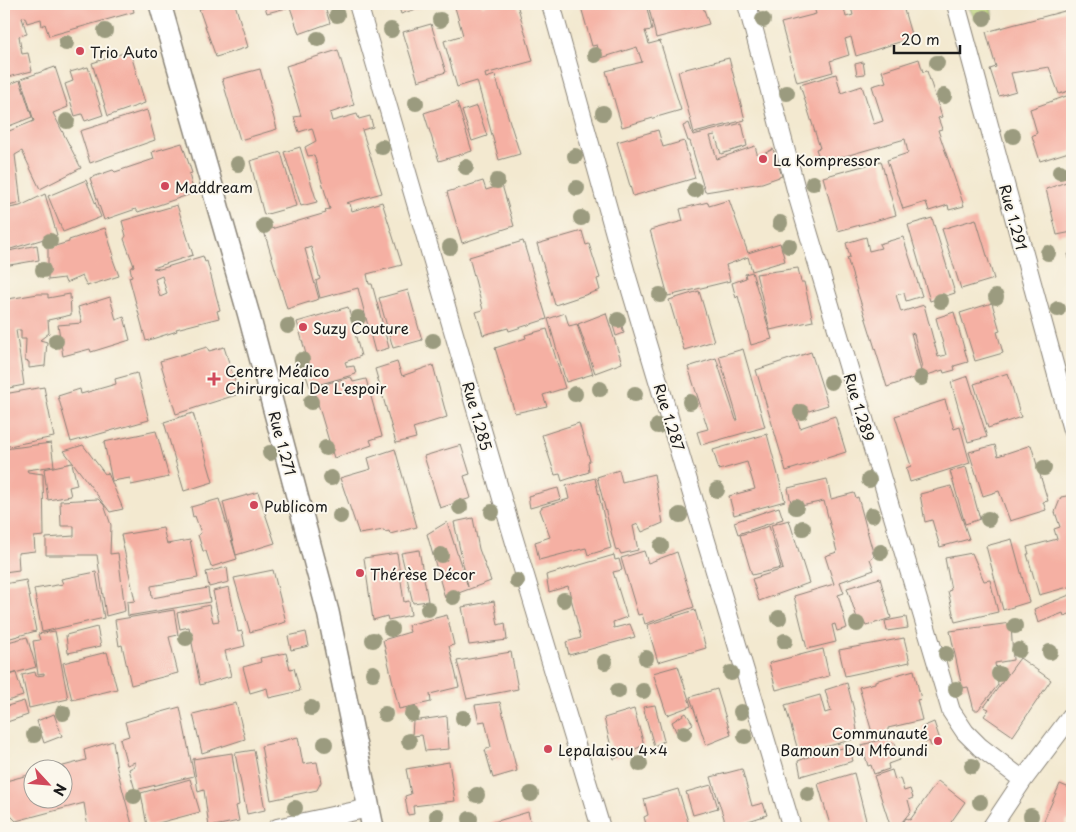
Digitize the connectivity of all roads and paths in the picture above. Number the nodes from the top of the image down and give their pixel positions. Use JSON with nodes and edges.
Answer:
{"nodes":[{"id":1,"x":160,"y":4,"type":"edge"},
{"id":2,"x":358,"y":4,"type":"edge"},
{"id":3,"x":551,"y":4,"type":"edge"},
{"id":4,"x":747,"y":4,"type":"edge"},
{"id":5,"x":956,"y":4,"type":"edge"},
{"id":6,"x":1072,"y":430,"type":"edge"},
{"id":7,"x":1072,"y":715,"type":"edge"},
{"id":8,"x":1023,"y":780,"type":"junction"},
{"id":9,"x":371,"y":818,"type":"edge"},
{"id":10,"x":277,"y":828,"type":"edge"},
{"id":11,"x":601,"y":828,"type":"edge"},
{"id":12,"x":792,"y":828,"type":"edge"},
{"id":13,"x":991,"y":828,"type":"edge"}],
"edges":[{"from":1,"to":9,"type":"street","name":"Rue 1.271"},
{"from":2,"to":11,"type":"street","name":"Rue 1.285"},
{"from":3,"to":12,"type":"street","name":"Rue 1.287"},
{"from":4,"to":8,"type":"street","name":"Rue 1.289"},
{"from":5,"to":6,"type":"street","name":"Rue 1.291"},
{"from":7,"to":8,"type":"street"},
{"from":8,"to":13,"type":"street"},
{"from":9,"to":10,"type":"street"}]}
